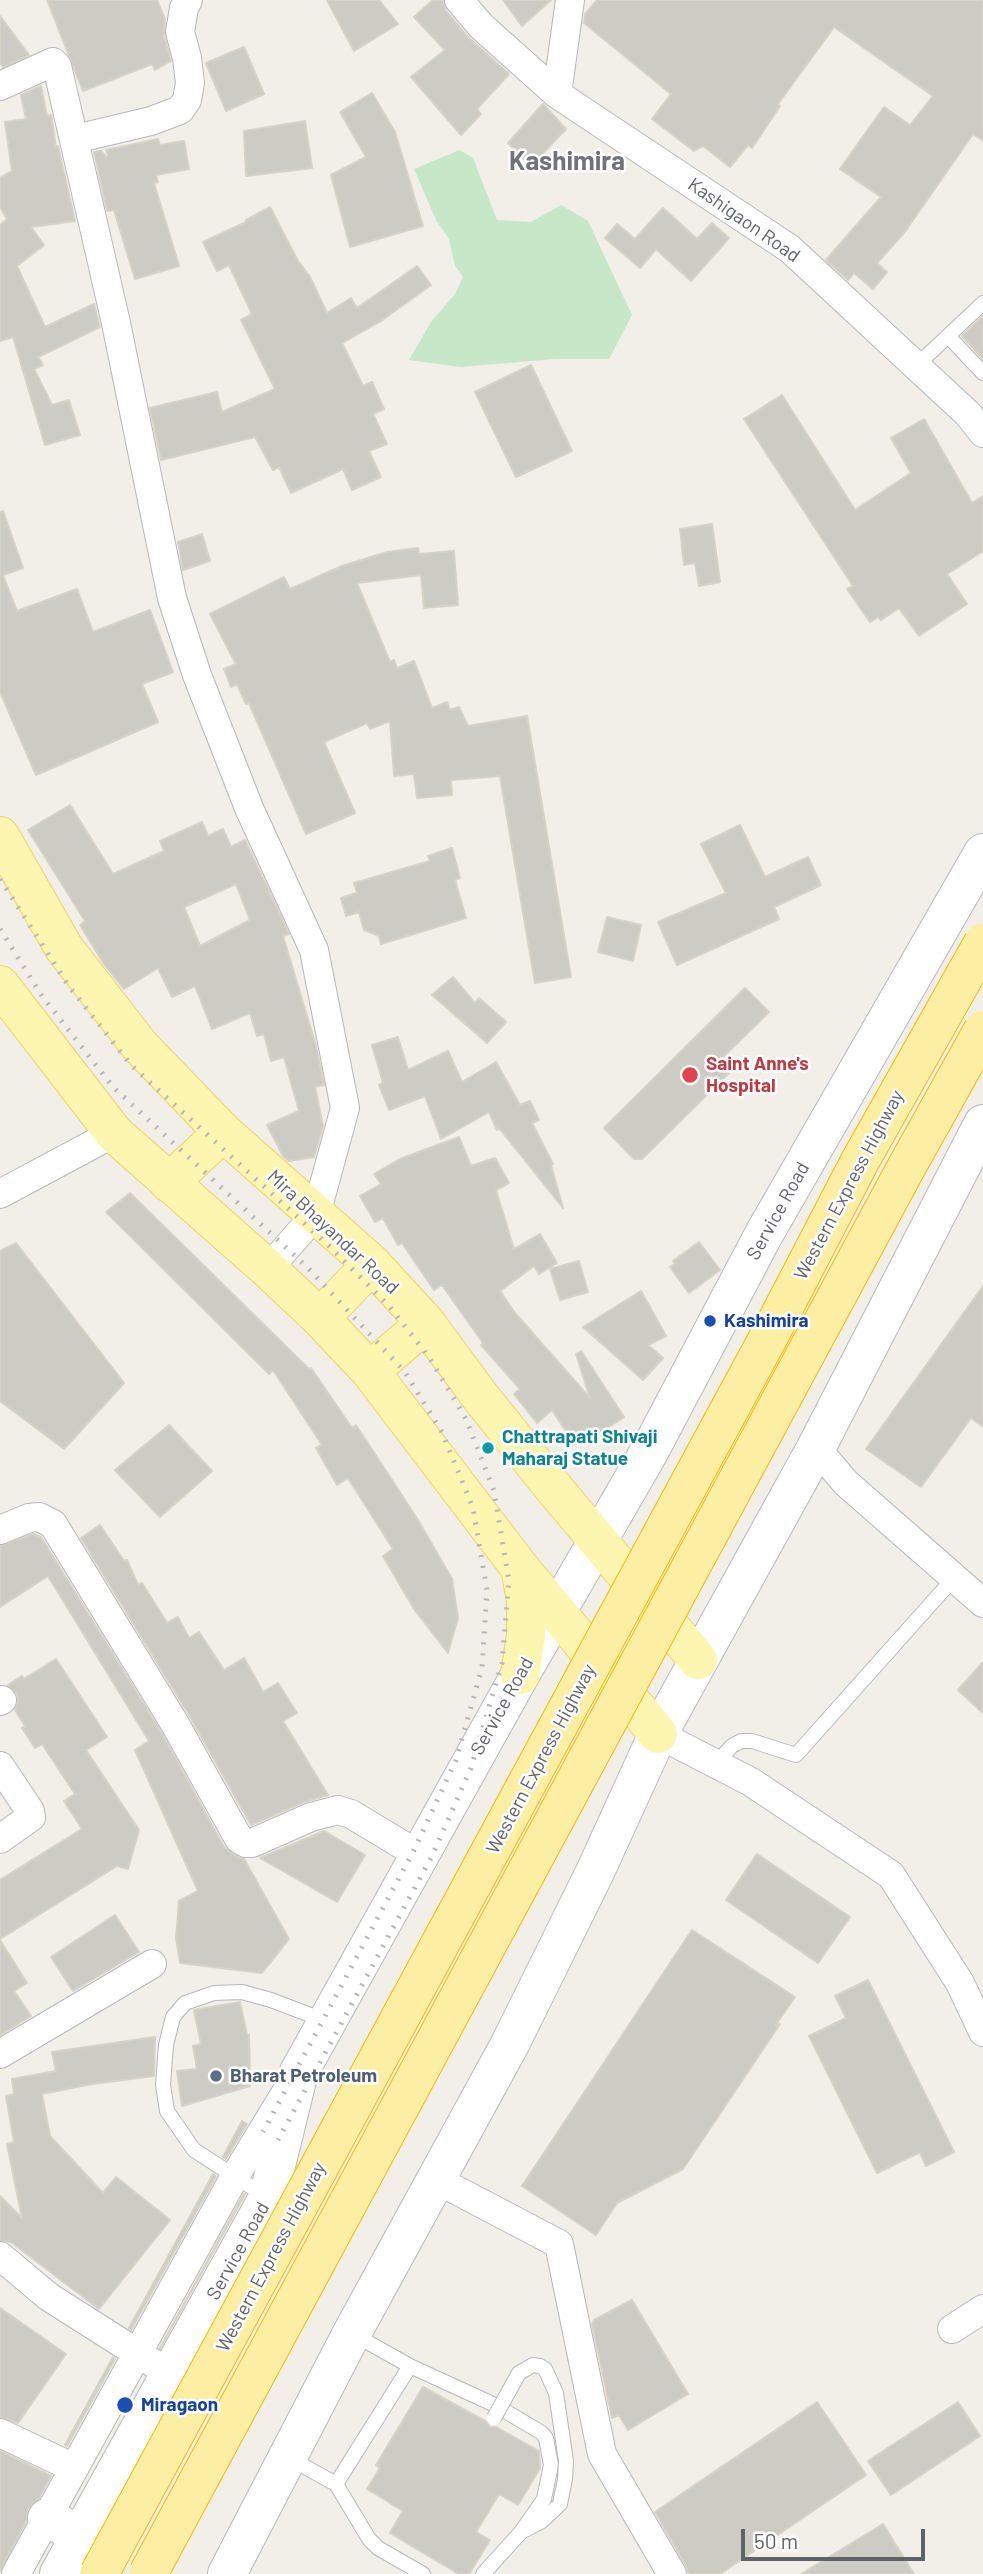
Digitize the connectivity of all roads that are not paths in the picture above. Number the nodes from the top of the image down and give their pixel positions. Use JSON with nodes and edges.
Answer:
{"nodes":[{"id":1,"x":188,"y":0,"type":"edge"},
{"id":2,"x":459,"y":0,"type":"edge"},
{"id":3,"x":570,"y":0,"type":"edge"},
{"id":4,"x":0,"y":86,"type":"edge"},
{"id":5,"x":557,"y":94,"type":"junction"},
{"id":6,"x":75,"y":139,"type":"junction"},
{"id":7,"x":983,"y":303,"type":"edge"},
{"id":8,"x":948,"y":336,"type":"junction"},
{"id":9,"x":916,"y":366,"type":"junction"},
{"id":10,"x":983,"y":373,"type":"edge"},
{"id":11,"x":978,"y":416,"type":"edge"},
{"id":12,"x":0,"y":835,"type":"edge"},
{"id":13,"x":983,"y":853,"type":"edge"},
{"id":14,"x":983,"y":943,"type":"edge"},
{"id":15,"x":4,"y":1000,"type":"edge"},
{"id":16,"x":983,"y":1030,"type":"edge"},
{"id":17,"x":983,"y":1124,"type":"edge"},
{"id":18,"x":223,"y":1132,"type":"junction"},
{"id":19,"x":114,"y":1133,"type":"junction"},
{"id":20,"x":169,"y":1183,"type":"junction"},
{"id":21,"x":0,"y":1194,"type":"edge"},
{"id":22,"x":316,"y":1214,"type":"junction"},
{"id":23,"x":372,"y":1264,"type":"junction"},
{"id":24,"x":268,"y":1269,"type":"junction"},
{"id":25,"x":320,"y":1318,"type":"junction"},
{"id":26,"x":426,"y":1323,"type":"junction"},
{"id":27,"x":370,"y":1371,"type":"junction"},
{"id":28,"x":816,"y":1448,"type":"junction"},
{"id":29,"x":0,"y":1530,"type":"edge"},
{"id":30,"x":596,"y":1541,"type":"junction"},
{"id":31,"x":520,"y":1568,"type":"junction"},
{"id":32,"x":954,"y":1578,"type":"junction"},
{"id":33,"x":983,"y":1603,"type":"edge"},
{"id":34,"x":555,"y":1612,"type":"junction"},
{"id":35,"x":698,"y":1660,"type":"junction"},
{"id":36,"x":520,"y":1675,"type":"junction"},
{"id":37,"x":658,"y":1734,"type":"junction"},
{"id":38,"x":715,"y":1765,"type":"junction"},
{"id":39,"x":0,"y":1766,"type":"edge"},
{"id":40,"x":0,"y":1839,"type":"edge"},
{"id":41,"x":419,"y":1855,"type":"junction"},
{"id":42,"x":152,"y":1964,"type":"dead end"},
{"id":43,"x":327,"y":2021,"type":"junction"},
{"id":44,"x":983,"y":2032,"type":"edge"},
{"id":45,"x":0,"y":2054,"type":"edge"},
{"id":46,"x":299,"y":2072,"type":"junction"},
{"id":47,"x":234,"y":2176,"type":"junction"},
{"id":48,"x":437,"y":2180,"type":"junction"},
{"id":49,"x":268,"y":2198,"type":"junction"},
{"id":50,"x":0,"y":2256,"type":"edge"},
{"id":51,"x":983,"y":2308,"type":"edge"},
{"id":52,"x":952,"y":2329,"type":"dead end"},
{"id":53,"x":352,"y":2333,"type":"junction"},
{"id":54,"x":136,"y":2353,"type":"junction"},
{"id":55,"x":410,"y":2366,"type":"junction"},
{"id":56,"x":170,"y":2374,"type":"junction"},
{"id":57,"x":494,"y":2418,"type":"dead end"},
{"id":58,"x":0,"y":2433,"type":"edge"},
{"id":59,"x":288,"y":2457,"type":"junction"},
{"id":60,"x":74,"y":2468,"type":"junction"},
{"id":61,"x":336,"y":2484,"type":"junction"},
{"id":62,"x":47,"y":2518,"type":"junction"},
{"id":63,"x":521,"y":2532,"type":"junction"},
{"id":64,"x":80,"y":2535,"type":"junction"},
{"id":65,"x":16,"y":2574,"type":"edge"},
{"id":66,"x":59,"y":2574,"type":"edge"},
{"id":67,"x":99,"y":2574,"type":"edge"},
{"id":68,"x":148,"y":2574,"type":"edge"},
{"id":69,"x":227,"y":2574,"type":"edge"},
{"id":70,"x":423,"y":2574,"type":"edge"},
{"id":71,"x":483,"y":2574,"type":"edge"},
{"id":72,"x":672,"y":2574,"type":"edge"}],
"edges":[{"from":1,"to":6,"type":"street"},
{"from":2,"to":5,"type":"street","name":"Kashigaon Road"},
{"from":3,"to":5,"type":"street"},
{"from":4,"to":6,"type":"street"},
{"from":5,"to":9,"type":"street","name":"Kashigaon Road"},
{"from":6,"to":22,"type":"street"},
{"from":7,"to":8,"type":"lane"},
{"from":8,"to":9,"type":"lane"},
{"from":8,"to":10,"type":"lane"},
{"from":9,"to":11,"type":"street","name":"Kashigaon Road"},
{"from":12,"to":18,"type":"main road","name":"Mira Bhayandar Road"},
{"from":13,"to":30,"type":"main road","name":"Service Road"},
{"from":14,"to":67,"type":"highway","name":"Western Express Highway","bridge":true},
{"from":15,"to":19,"type":"main road"},
{"from":16,"to":68,"type":"highway","name":"Western Express Highway","bridge":true},
{"from":17,"to":28,"type":"main road"},
{"from":18,"to":20,"type":"main road"},
{"from":18,"to":22,"type":"main road","name":"Mira Bhayandar Road"},
{"from":19,"to":20,"type":"main road"},
{"from":19,"to":21,"type":"street"},
{"from":20,"to":24,"type":"main road"},
{"from":22,"to":23,"type":"main road","name":"Mira Bhayandar Road"},
{"from":22,"to":24,"type":"street"},
{"from":23,"to":25,"type":"main road"},
{"from":23,"to":26,"type":"main road","name":"Mira Bhayandar Road"},
{"from":24,"to":25,"type":"main road"},
{"from":25,"to":27,"type":"main road"},
{"from":26,"to":27,"type":"main road"},
{"from":26,"to":30,"type":"main road","name":"Mira Bhayandar Road"},
{"from":27,"to":31,"type":"main road"},
{"from":28,"to":32,"type":"street"},
{"from":28,"to":35,"type":"main road"},
{"from":29,"to":41,"type":"street"},
{"from":30,"to":34,"type":"main road","name":"Service Road"},
{"from":30,"to":35,"type":"main road","name":"Mira Bhayandar Road"},
{"from":31,"to":34,"type":"main road"},
{"from":31,"to":36,"type":"main road"},
{"from":32,"to":33,"type":"street"},
{"from":32,"to":38,"type":"lane"},
{"from":34,"to":36,"type":"main road","name":"Service Road"},
{"from":34,"to":37,"type":"main road"},
{"from":35,"to":37,"type":"main road"},
{"from":36,"to":41,"type":"main road","name":"Service Road"},
{"from":37,"to":38,"type":"street"},
{"from":37,"to":48,"type":"main road"},
{"from":38,"to":44,"type":"street"},
{"from":39,"to":40,"type":"street"},
{"from":41,"to":43,"type":"main road","name":"Service Road"},
{"from":42,"to":45,"type":"street"},
{"from":43,"to":46,"type":"main road","name":"Service Road"},
{"from":43,"to":47,"type":"lane"},
{"from":46,"to":47,"type":"street"},
{"from":46,"to":49,"type":"main road","name":"Service Road"},
{"from":47,"to":49,"type":"lane"},
{"from":47,"to":54,"type":"street"},
{"from":48,"to":53,"type":"main road"},
{"from":48,"to":72,"type":"street"},
{"from":49,"to":56,"type":"main road","name":"Service Road"},
{"from":50,"to":54,"type":"street"},
{"from":51,"to":52,"type":"street"},
{"from":53,"to":55,"type":"lane"},
{"from":53,"to":59,"type":"main road"},
{"from":54,"to":56,"type":"street"},
{"from":54,"to":60,"type":"street"},
{"from":55,"to":61,"type":"lane"},
{"from":55,"to":63,"type":"lane"},
{"from":56,"to":64,"type":"main road","name":"Service Road"},
{"from":57,"to":63,"type":"lane","bridge":true},
{"from":58,"to":60,"type":"street"},
{"from":59,"to":61,"type":"lane"},
{"from":59,"to":69,"type":"main road"},
{"from":60,"to":62,"type":"street"},
{"from":61,"to":70,"type":"lane"},
{"from":62,"to":64,"type":"main road"},
{"from":62,"to":65,"type":"street"},
{"from":63,"to":71,"type":"lane"},
{"from":64,"to":66,"type":"main road","name":"Service Road"}]}
